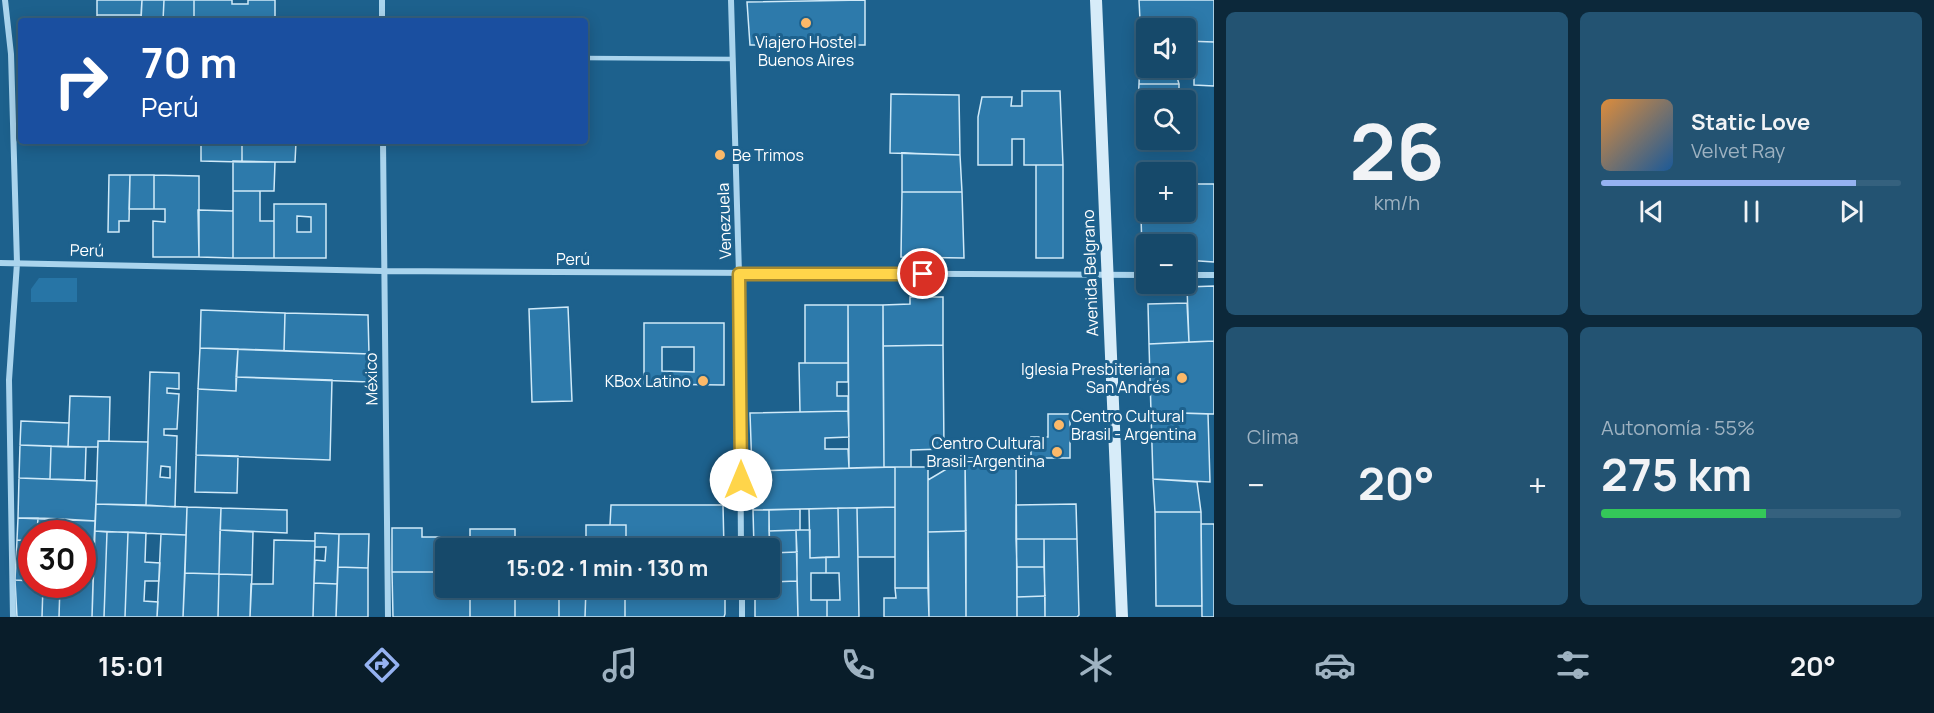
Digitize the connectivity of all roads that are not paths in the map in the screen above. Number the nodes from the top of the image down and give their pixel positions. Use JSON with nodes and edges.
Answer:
{"nodes":[{"id":1,"x":5,"y":0,"type":"edge"},
{"id":2,"x":382,"y":0,"type":"edge"},
{"id":3,"x":731,"y":0,"type":"edge"},
{"id":4,"x":1096,"y":0,"type":"edge"},
{"id":5,"x":382,"y":18,"type":"edge"},
{"id":6,"x":588,"y":58,"type":"edge"},
{"id":7,"x":733,"y":59,"type":"junction"},
{"id":8,"x":383,"y":144,"type":"edge"},
{"id":9,"x":0,"y":263,"type":"edge"},
{"id":10,"x":17,"y":263,"type":"junction"},
{"id":11,"x":383,"y":271,"type":"junction"},
{"id":12,"x":739,"y":274,"type":"junction"},
{"id":13,"x":1107,"y":275,"type":"junction"},
{"id":14,"x":1136,"y":275,"type":"edge"},
{"id":15,"x":1196,"y":275,"type":"edge"},
{"id":16,"x":1214,"y":275,"type":"edge"},
{"id":17,"x":741,"y":538,"type":"edge"},
{"id":18,"x":742,"y":598,"type":"edge"},
{"id":19,"x":13,"y":617,"type":"edge"},
{"id":20,"x":388,"y":617,"type":"edge"},
{"id":21,"x":742,"y":617,"type":"edge"},
{"id":22,"x":1122,"y":617,"type":"edge"}],
"edges":[{"from":1,"to":10,"type":"street"},
{"from":2,"to":5,"type":"street"},
{"from":3,"to":7,"type":"street","name":"Venezuela"},
{"from":4,"to":13,"type":"main road","name":"Avenida Belgrano"},
{"from":6,"to":7,"type":"lane"},
{"from":7,"to":12,"type":"street","name":"Venezuela"},
{"from":8,"to":11,"type":"street","name":"México"},
{"from":9,"to":10,"type":"street","name":"Perú"},
{"from":10,"to":11,"type":"street","name":"Perú"},
{"from":10,"to":19,"type":"street"},
{"from":11,"to":12,"type":"street","name":"Perú"},
{"from":11,"to":20,"type":"street","name":"México"},
{"from":12,"to":13,"type":"street","name":"Perú"},
{"from":12,"to":17,"type":"street","name":"Venezuela"},
{"from":13,"to":14,"type":"street","name":"Perú"},
{"from":13,"to":22,"type":"main road","name":"Avenida Belgrano"},
{"from":15,"to":16,"type":"street"},
{"from":18,"to":21,"type":"street"}]}
